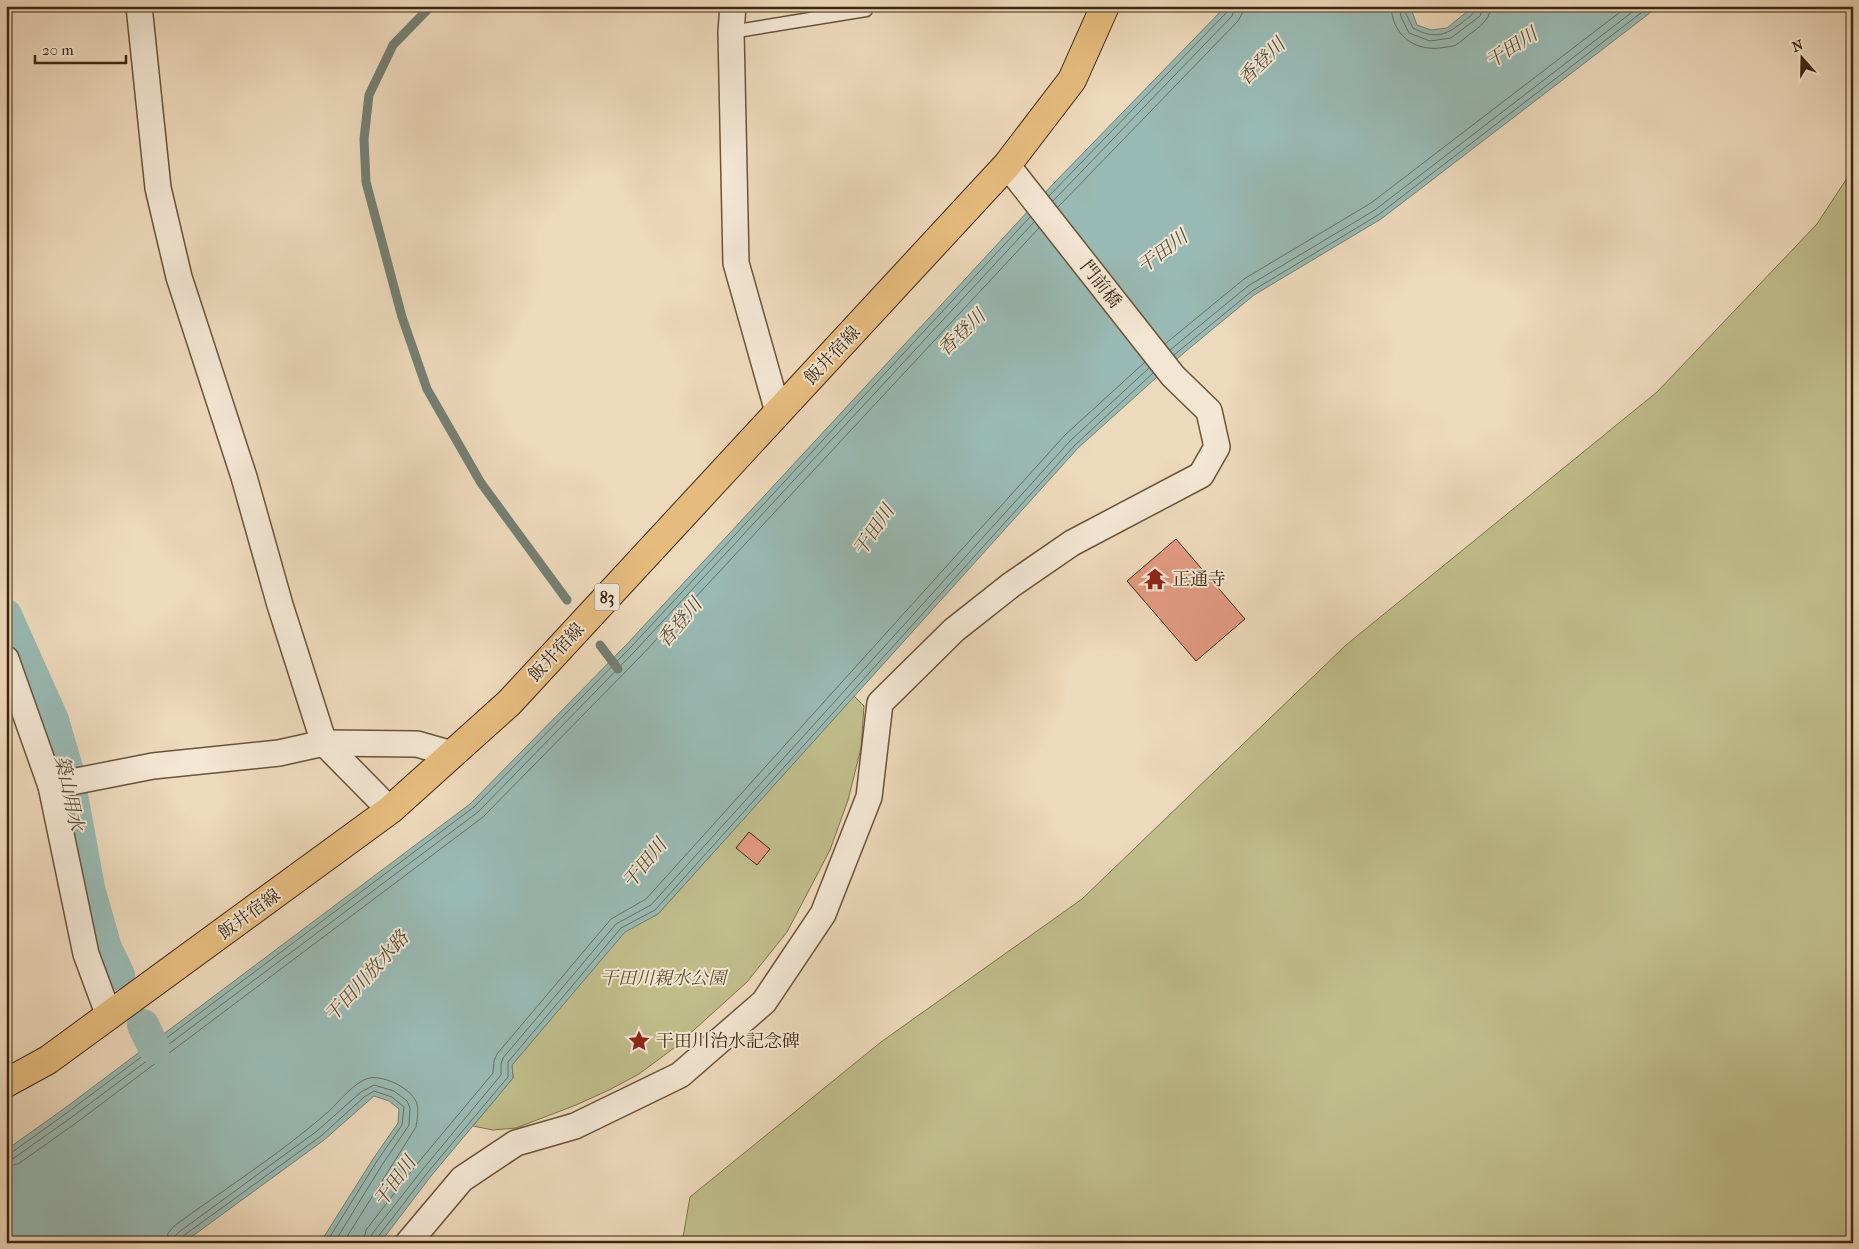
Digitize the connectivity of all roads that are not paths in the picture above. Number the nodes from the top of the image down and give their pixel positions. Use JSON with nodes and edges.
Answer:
{"nodes":[{"id":1,"x":138,"y":6,"type":"edge"},
{"id":2,"x":733,"y":6,"type":"edge"},
{"id":3,"x":1105,"y":6,"type":"edge"},
{"id":4,"x":866,"y":10,"type":"dead end"},
{"id":5,"x":731,"y":32,"type":"junction"},
{"id":6,"x":1007,"y":165,"type":"junction"},
{"id":7,"x":778,"y":412,"type":"junction"},
{"id":8,"x":6,"y":659,"type":"edge"},
{"id":9,"x":13,"y":695,"type":"edge"},
{"id":10,"x":324,"y":743,"type":"junction"},
{"id":11,"x":452,"y":754,"type":"junction"},
{"id":12,"x":65,"y":784,"type":"junction"},
{"id":13,"x":390,"y":810,"type":"junction"},
{"id":14,"x":109,"y":1016,"type":"junction"},
{"id":15,"x":6,"y":1083,"type":"edge"},
{"id":16,"x":408,"y":1243,"type":"edge"}],
"edges":[{"from":1,"to":10,"type":"street"},
{"from":2,"to":5,"type":"street"},
{"from":3,"to":6,"type":"main road","name":"飯井宿線","number":"83"},
{"from":4,"to":5,"type":"lane"},
{"from":5,"to":7,"type":"street"},
{"from":6,"to":7,"type":"main road","name":"飯井宿線","number":"83"},
{"from":6,"to":16,"type":"street","name":"門前橋"},
{"from":7,"to":11,"type":"main road","name":"飯井宿線","number":"83"},
{"from":8,"to":9,"type":"street"},
{"from":9,"to":12,"type":"street"},
{"from":10,"to":11,"type":"street"},
{"from":10,"to":12,"type":"street"},
{"from":10,"to":13,"type":"street"},
{"from":11,"to":13,"type":"main road","name":"飯井宿線","number":"83"},
{"from":12,"to":14,"type":"street"},
{"from":13,"to":14,"type":"main road","name":"飯井宿線","number":"83"},
{"from":14,"to":15,"type":"main road","name":"飯井宿線","number":"83"}]}
